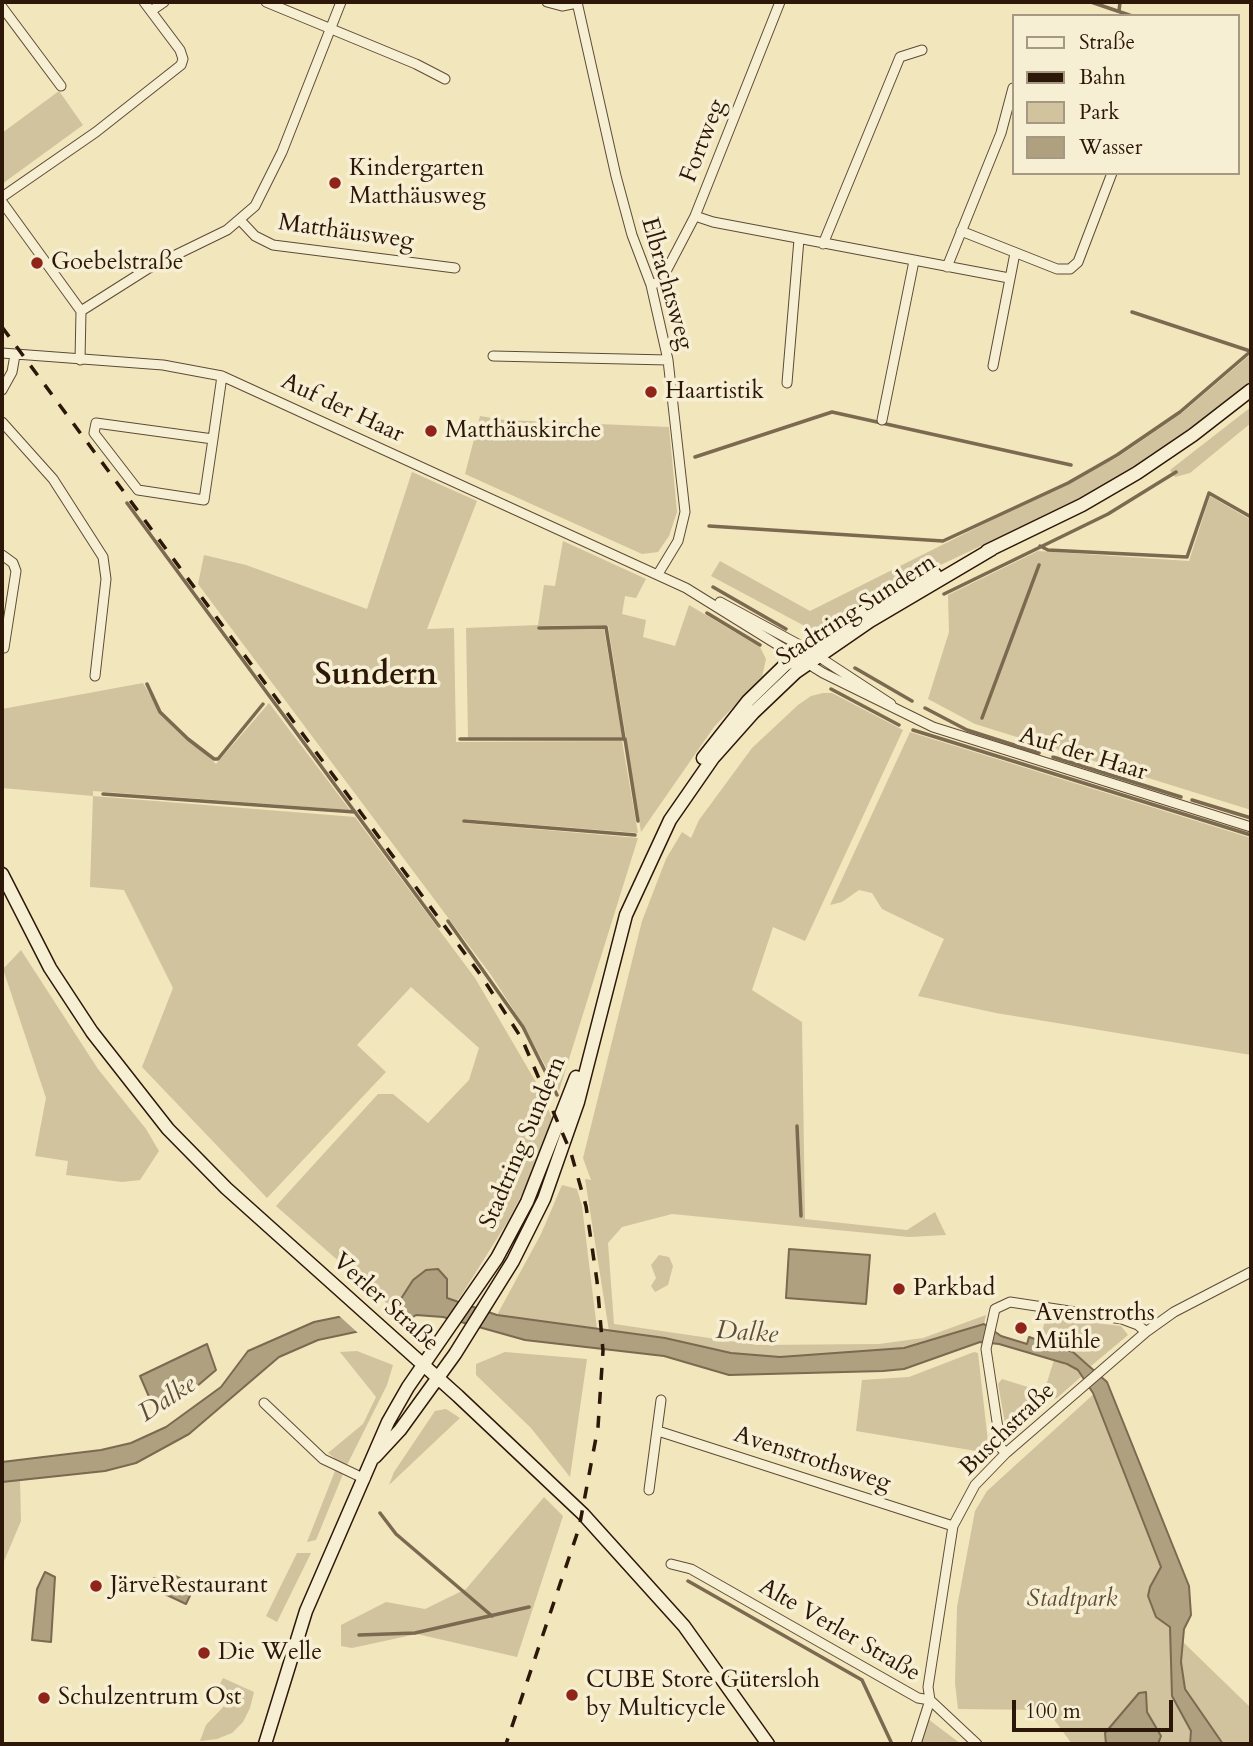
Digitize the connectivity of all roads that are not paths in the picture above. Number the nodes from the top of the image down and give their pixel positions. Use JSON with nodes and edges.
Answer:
{"nodes":[{"id":1,"x":144,"y":2,"type":"edge"},
{"id":2,"x":164,"y":2,"type":"edge"},
{"id":3,"x":266,"y":2,"type":"edge"},
{"id":4,"x":341,"y":2,"type":"edge"},
{"id":5,"x":547,"y":2,"type":"edge"},
{"id":6,"x":577,"y":2,"type":"edge"},
{"id":7,"x":780,"y":2,"type":"edge"},
{"id":8,"x":2,"y":7,"type":"edge"},
{"id":9,"x":152,"y":11,"type":"junction"},
{"id":10,"x":330,"y":27,"type":"junction"},
{"id":11,"x":922,"y":50,"type":"dead end"},
{"id":12,"x":445,"y":79,"type":"dead end"},
{"id":13,"x":61,"y":86,"type":"dead end"},
{"id":14,"x":1012,"y":92,"type":"edge"},
{"id":15,"x":1111,"y":175,"type":"edge"},
{"id":16,"x":2,"y":197,"type":"edge"},
{"id":17,"x":2,"y":202,"type":"edge"},
{"id":18,"x":695,"y":216,"type":"junction"},
{"id":19,"x":240,"y":220,"type":"junction"},
{"id":20,"x":961,"y":231,"type":"junction"},
{"id":21,"x":799,"y":239,"type":"junction"},
{"id":22,"x":823,"y":244,"type":"junction"},
{"id":23,"x":1015,"y":253,"type":"junction"},
{"id":24,"x":914,"y":261,"type":"junction"},
{"id":25,"x":947,"y":267,"type":"junction"},
{"id":26,"x":455,"y":268,"type":"dead end"},
{"id":27,"x":1009,"y":278,"type":"junction"},
{"id":28,"x":651,"y":285,"type":"junction"},
{"id":29,"x":81,"y":311,"type":"junction"},
{"id":30,"x":2,"y":353,"type":"edge"},
{"id":31,"x":15,"y":355,"type":"junction"},
{"id":32,"x":494,"y":356,"type":"dead end"},
{"id":33,"x":80,"y":360,"type":"junction"},
{"id":34,"x":668,"y":360,"type":"junction"},
{"id":35,"x":993,"y":366,"type":"dead end"},
{"id":36,"x":222,"y":376,"type":"junction"},
{"id":37,"x":787,"y":383,"type":"dead end"},
{"id":38,"x":2,"y":390,"type":"edge"},
{"id":39,"x":1251,"y":390,"type":"edge"},
{"id":40,"x":882,"y":420,"type":"dead end"},
{"id":41,"x":2,"y":422,"type":"edge"},
{"id":42,"x":213,"y":439,"type":"junction"},
{"id":43,"x":2,"y":555,"type":"edge"},
{"id":44,"x":658,"y":574,"type":"junction"},
{"id":45,"x":5,"y":648,"type":"dead end"},
{"id":46,"x":807,"y":656,"type":"junction"},
{"id":47,"x":95,"y":676,"type":"dead end"},
{"id":48,"x":1251,"y":827,"type":"edge"},
{"id":49,"x":2,"y":874,"type":"edge"},
{"id":50,"x":596,"y":1020,"type":"junction"},
{"id":51,"x":1251,"y":1272,"type":"edge"},
{"id":52,"x":1146,"y":1332,"type":"junction"},
{"id":53,"x":425,"y":1366,"type":"junction"},
{"id":54,"x":438,"y":1378,"type":"junction"},
{"id":55,"x":662,"y":1400,"type":"dead end"},
{"id":56,"x":264,"y":1404,"type":"dead end"},
{"id":57,"x":658,"y":1432,"type":"junction"},
{"id":58,"x":1006,"y":1453,"type":"junction"},
{"id":59,"x":375,"y":1457,"type":"junction"},
{"id":60,"x":365,"y":1479,"type":"junction"},
{"id":61,"x":649,"y":1490,"type":"dead end"},
{"id":62,"x":953,"y":1526,"type":"junction"},
{"id":63,"x":671,"y":1564,"type":"dead end"},
{"id":64,"x":930,"y":1700,"type":"junction"},
{"id":65,"x":265,"y":1744,"type":"edge"},
{"id":66,"x":768,"y":1744,"type":"edge"},
{"id":67,"x":916,"y":1744,"type":"edge"},
{"id":68,"x":977,"y":1744,"type":"edge"}],
"edges":[{"from":1,"to":9,"type":"street"},
{"from":2,"to":9,"type":"street"},
{"from":3,"to":10,"type":"street"},
{"from":4,"to":10,"type":"street"},
{"from":5,"to":6,"type":"street"},
{"from":6,"to":28,"type":"street","name":"Elbrachtsweg"},
{"from":7,"to":18,"type":"street","name":"Fortweg"},
{"from":8,"to":13,"type":"street"},
{"from":9,"to":16,"type":"street"},
{"from":10,"to":12,"type":"street"},
{"from":10,"to":19,"type":"street"},
{"from":11,"to":22,"type":"street"},
{"from":14,"to":20,"type":"street"},
{"from":15,"to":23,"type":"street"},
{"from":17,"to":29,"type":"street"},
{"from":18,"to":21,"type":"street"},
{"from":18,"to":28,"type":"street","name":"Fortweg"},
{"from":19,"to":26,"type":"street","name":"Matthäusweg"},
{"from":19,"to":29,"type":"street"},
{"from":20,"to":23,"type":"street"},
{"from":20,"to":25,"type":"street"},
{"from":21,"to":22,"type":"street"},
{"from":21,"to":37,"type":"street"},
{"from":22,"to":24,"type":"street"},
{"from":23,"to":27,"type":"street"},
{"from":24,"to":25,"type":"street"},
{"from":24,"to":40,"type":"street"},
{"from":25,"to":27,"type":"street"},
{"from":27,"to":35,"type":"street"},
{"from":28,"to":34,"type":"street","name":"Elbrachtsweg"},
{"from":29,"to":33,"type":"street"},
{"from":30,"to":31,"type":"street","name":"Auf der Haar"},
{"from":31,"to":33,"type":"street","name":"Auf der Haar"},
{"from":31,"to":38,"type":"street"},
{"from":32,"to":34,"type":"street"},
{"from":33,"to":36,"type":"street","name":"Auf der Haar"},
{"from":34,"to":44,"type":"street","name":"Elbrachtsweg"},
{"from":36,"to":42,"type":"street"},
{"from":36,"to":44,"type":"street","name":"Auf der Haar"},
{"from":39,"to":46,"type":"main road","name":"Stadtring Sundern"},
{"from":41,"to":47,"type":"street"},
{"from":42,"to":42,"type":"street"},
{"from":43,"to":45,"type":"street"},
{"from":44,"to":46,"type":"street","name":"Auf der Haar"},
{"from":46,"to":48,"type":"street","name":"Auf der Haar"},
{"from":46,"to":50,"type":"main road","name":"Stadtring Sundern"},
{"from":49,"to":53,"type":"main road","name":"Verler Straße"},
{"from":50,"to":53,"type":"main road","name":"Stadtring Sundern"},
{"from":50,"to":54,"type":"main road","name":"Stadtring Sundern"},
{"from":51,"to":52,"type":"street","name":"Buschstraße"},
{"from":52,"to":58,"type":"street","name":"Buschstraße"},
{"from":52,"to":58,"type":"street"},
{"from":53,"to":54,"type":"main road","name":"Verler Straße"},
{"from":53,"to":59,"type":"main road","name":"Stadtring Sundern"},
{"from":54,"to":59,"type":"main road","name":"Stadtring Sundern"},
{"from":54,"to":66,"type":"main road","name":"Verler Straße"},
{"from":55,"to":57,"type":"street"},
{"from":56,"to":60,"type":"street"},
{"from":57,"to":61,"type":"street"},
{"from":57,"to":62,"type":"street","name":"Avenstrothsweg"},
{"from":58,"to":62,"type":"street","name":"Buschstraße"},
{"from":59,"to":60,"type":"main road","name":"Stadtring Sundern"},
{"from":60,"to":65,"type":"main road","name":"Stadtring Sundern"},
{"from":62,"to":64,"type":"street","name":"Buschstraße"},
{"from":63,"to":64,"type":"street","name":"Alte Verler Straße"},
{"from":64,"to":67,"type":"street","name":"Buschstraße"},
{"from":64,"to":68,"type":"street","name":"Alte Verler Straße"}]}
